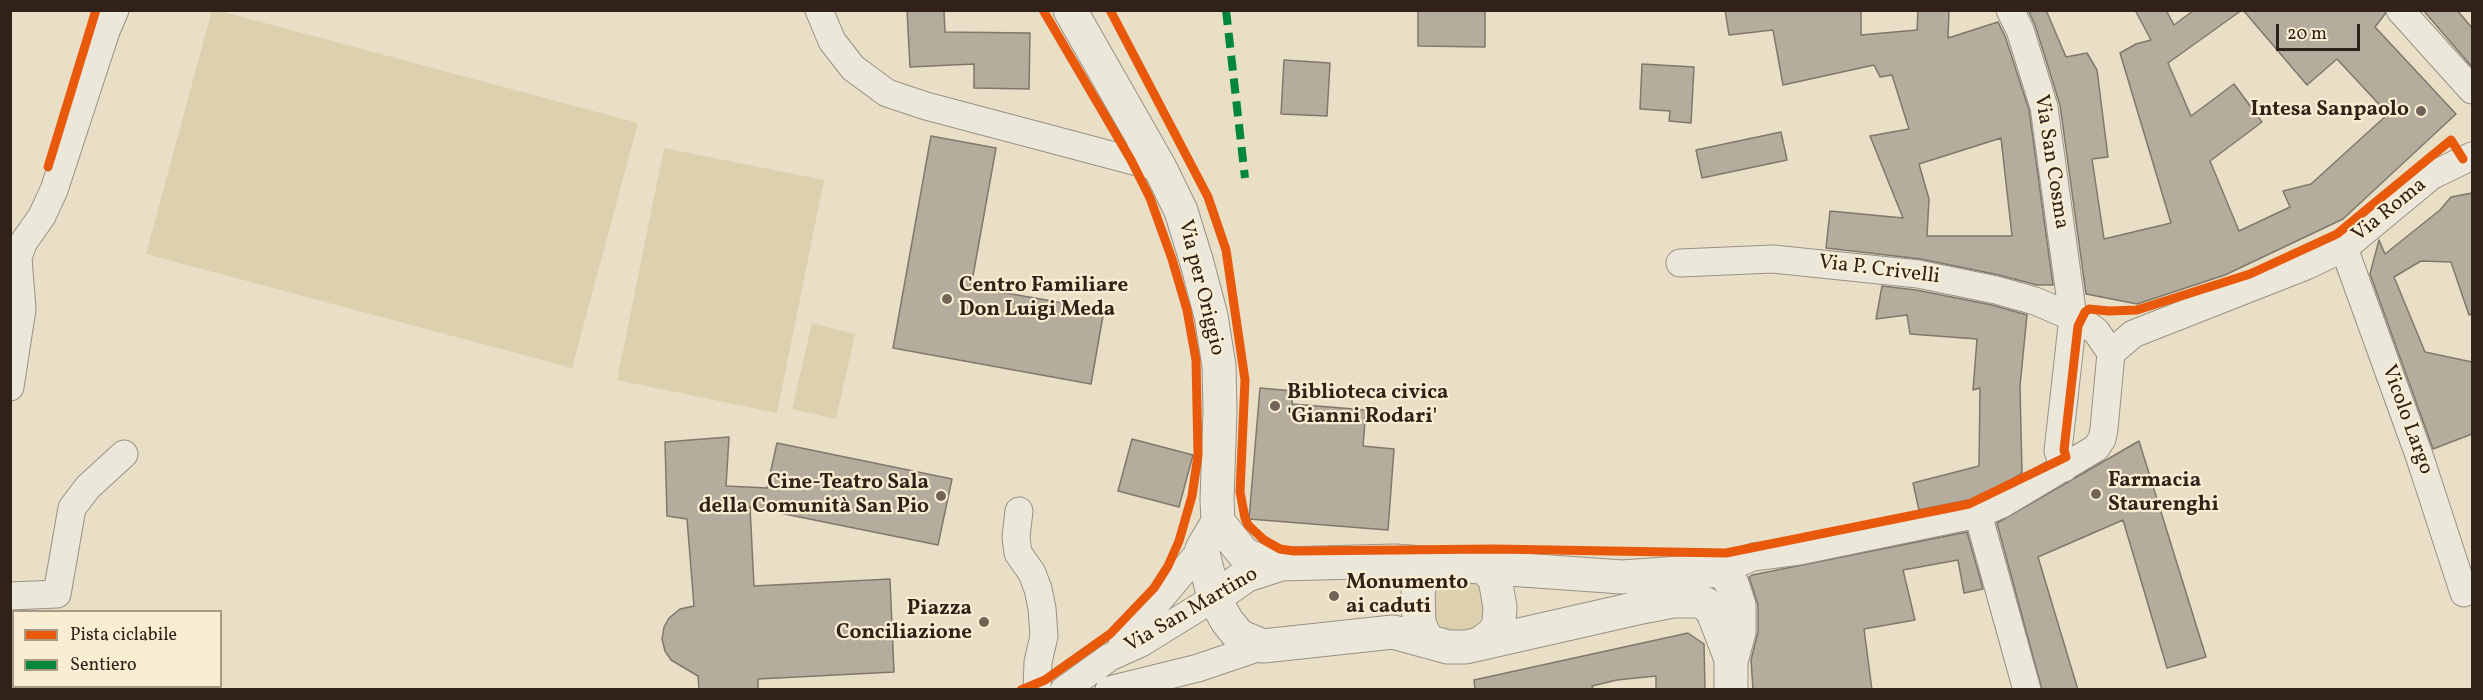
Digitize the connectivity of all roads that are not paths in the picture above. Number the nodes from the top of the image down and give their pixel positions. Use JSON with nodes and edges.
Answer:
{"nodes":[{"id":1,"x":115,"y":10,"type":"edge"},
{"id":2,"x":819,"y":10,"type":"edge"},
{"id":3,"x":1070,"y":10,"type":"edge"},
{"id":4,"x":2010,"y":10,"type":"edge"},
{"id":5,"x":2400,"y":10,"type":"edge"},
{"id":6,"x":2472,"y":90,"type":"edge"},
{"id":7,"x":2472,"y":156,"type":"edge"},
{"id":8,"x":1160,"y":168,"type":"junction"},
{"id":9,"x":17,"y":240,"type":"edge"},
{"id":10,"x":2344,"y":248,"type":"junction"},
{"id":11,"x":1680,"y":262,"type":"dead end"},
{"id":12,"x":2073,"y":317,"type":"junction"},
{"id":13,"x":2111,"y":353,"type":"junction"},
{"id":14,"x":10,"y":387,"type":"edge"},
{"id":15,"x":124,"y":454,"type":"dead end"},
{"id":16,"x":2064,"y":468,"type":"junction"},
{"id":17,"x":1019,"y":511,"type":"dead end"},
{"id":18,"x":1978,"y":514,"type":"junction"},
{"id":19,"x":1210,"y":535,"type":"junction"},
{"id":20,"x":1281,"y":564,"type":"junction"},
{"id":21,"x":1438,"y":564,"type":"junction"},
{"id":22,"x":1485,"y":568,"type":"junction"},
{"id":23,"x":1722,"y":570,"type":"junction"},
{"id":24,"x":2464,"y":593,"type":"dead end"},
{"id":25,"x":10,"y":596,"type":"edge"},
{"id":26,"x":1214,"y":598,"type":"junction"},
{"id":27,"x":1673,"y":601,"type":"junction"},
{"id":28,"x":1427,"y":641,"type":"junction"},
{"id":29,"x":1481,"y":643,"type":"junction"},
{"id":30,"x":1263,"y":646,"type":"junction"},
{"id":31,"x":1110,"y":657,"type":"junction"},
{"id":32,"x":1731,"y":675,"type":"edge"},
{"id":33,"x":1198,"y":679,"type":"edge"},
{"id":34,"x":1037,"y":690,"type":"edge"},
{"id":35,"x":1064,"y":690,"type":"edge"},
{"id":36,"x":1109,"y":690,"type":"edge"},
{"id":37,"x":2027,"y":690,"type":"edge"}],
"edges":[{"from":1,"to":9,"type":"street"},
{"from":2,"to":8,"type":"street"},
{"from":3,"to":8,"type":"street","name":"Via per Origgio"},
{"from":4,"to":12,"type":"street","name":"Via San Cosma"},
{"from":5,"to":6,"type":"street"},
{"from":7,"to":10,"type":"street","name":"Via Roma"},
{"from":8,"to":19,"type":"street","name":"Via per Origgio"},
{"from":9,"to":14,"type":"street"},
{"from":10,"to":13,"type":"street","name":"Via Roma"},
{"from":10,"to":24,"type":"street","name":"Vicolo Largo"},
{"from":11,"to":12,"type":"street","name":"Via P. Crivelli"},
{"from":12,"to":13,"type":"street","name":"Via P. Crivelli"},
{"from":12,"to":16,"type":"street","name":"Via San Cosma"},
{"from":13,"to":16,"type":"street","name":"Via San Martino"},
{"from":15,"to":25,"type":"street"},
{"from":16,"to":18,"type":"street","name":"Via San Martino"},
{"from":17,"to":34,"type":"street"},
{"from":18,"to":23,"type":"street","name":"Via San Martino"},
{"from":18,"to":37,"type":"street"},
{"from":19,"to":20,"type":"street"},
{"from":19,"to":26,"type":"street","name":"Via per Origgio"},
{"from":19,"to":31,"type":"street"},
{"from":20,"to":21,"type":"street","name":"Via San Martino"},
{"from":20,"to":26,"type":"street","name":"Via San Martino"},
{"from":21,"to":22,"type":"street","name":"Via San Martino"},
{"from":21,"to":28,"type":"street"},
{"from":22,"to":23,"type":"street","name":"Via San Martino"},
{"from":22,"to":29,"type":"street"},
{"from":23,"to":27,"type":"street","name":"Via San Martino"},
{"from":23,"to":32,"type":"street","name":"Via San Martino"},
{"from":26,"to":30,"type":"street","name":"Via per Origgio"},
{"from":26,"to":31,"type":"street","name":"Via San Martino"},
{"from":27,"to":29,"type":"street","name":"Via San Martino"},
{"from":27,"to":32,"type":"street","name":"Via San Martino"},
{"from":28,"to":29,"type":"street","name":"Via San Martino"},
{"from":28,"to":30,"type":"street","name":"Via San Martino"},
{"from":30,"to":33,"type":"street"},
{"from":31,"to":35,"type":"street","name":"Via San Martino"},
{"from":33,"to":36,"type":"street"}]}
